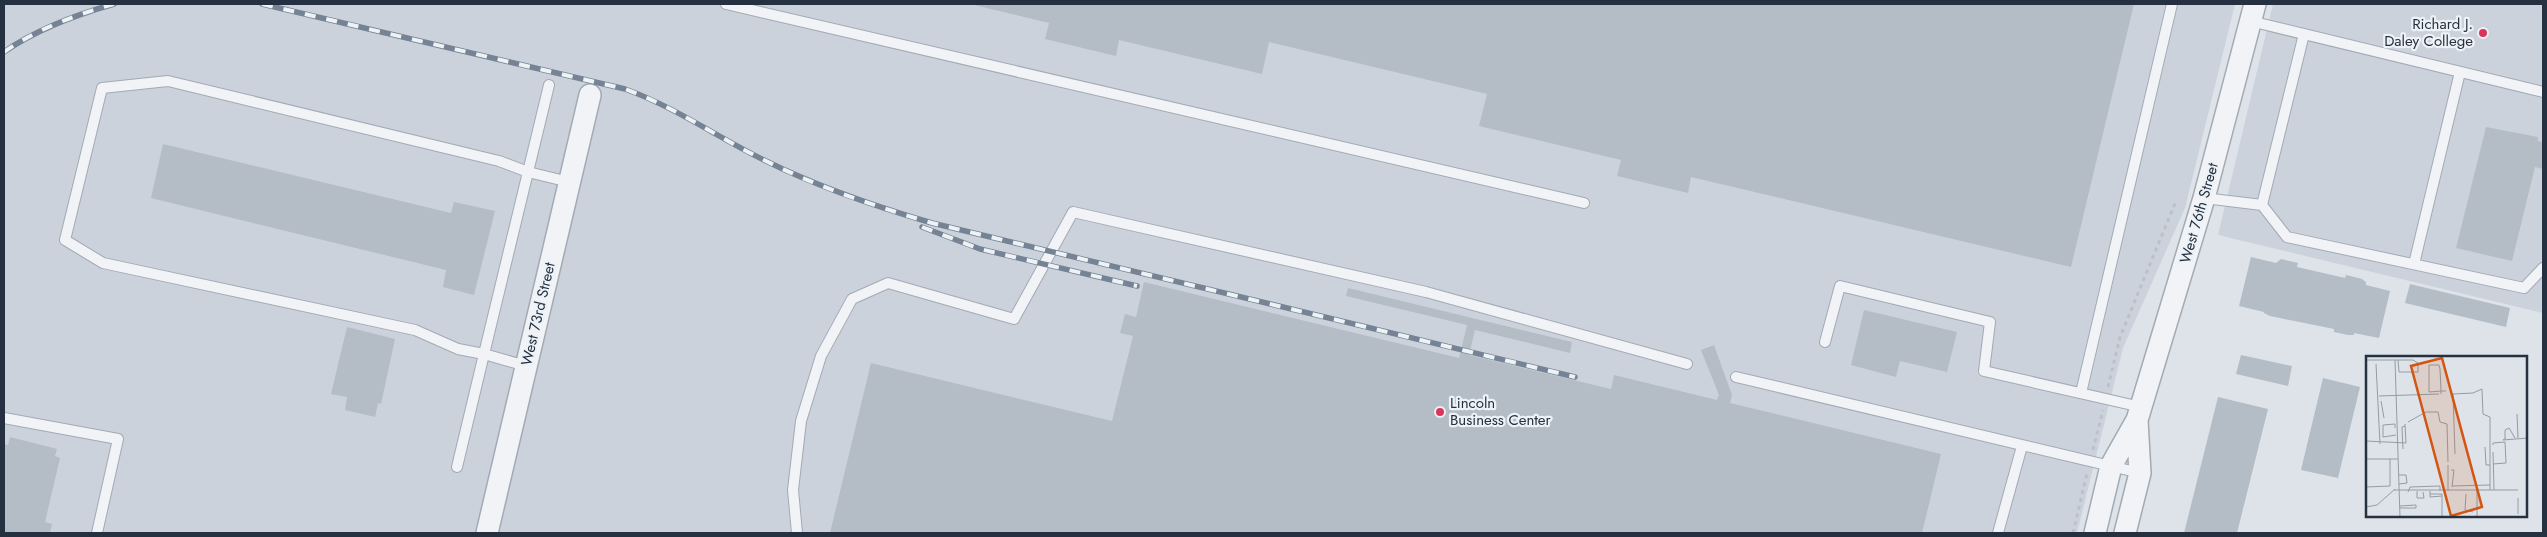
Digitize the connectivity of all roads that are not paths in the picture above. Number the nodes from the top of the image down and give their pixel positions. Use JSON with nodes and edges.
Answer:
{"nodes":[{"id":1,"x":726,"y":4,"type":"edge"},
{"id":2,"x":2172,"y":4,"type":"edge"},
{"id":3,"x":2253,"y":12,"type":"edge"},
{"id":4,"x":2304,"y":34,"type":"junction"},
{"id":5,"x":2460,"y":72,"type":"junction"},
{"id":6,"x":549,"y":85,"type":"dead end"},
{"id":7,"x":2543,"y":92,"type":"edge"},
{"id":8,"x":590,"y":95,"type":"dead end"},
{"id":9,"x":528,"y":172,"type":"junction"},
{"id":10,"x":570,"y":182,"type":"junction"},
{"id":11,"x":2204,"y":198,"type":"junction"},
{"id":12,"x":1584,"y":203,"type":"dead end"},
{"id":13,"x":2262,"y":205,"type":"junction"},
{"id":14,"x":2414,"y":264,"type":"junction"},
{"id":15,"x":2543,"y":268,"type":"edge"},
{"id":16,"x":1826,"y":342,"type":"dead end"},
{"id":17,"x":484,"y":354,"type":"junction"},
{"id":18,"x":1687,"y":364,"type":"dead end"},
{"id":19,"x":526,"y":366,"type":"junction"},
{"id":20,"x":1736,"y":377,"type":"dead end"},
{"id":21,"x":2081,"y":393,"type":"junction"},
{"id":22,"x":2139,"y":413,"type":"junction"},
{"id":23,"x":4,"y":418,"type":"edge"},
{"id":24,"x":2022,"y":446,"type":"junction"},
{"id":25,"x":2111,"y":466,"type":"junction"},
{"id":26,"x":458,"y":467,"type":"dead end"},
{"id":27,"x":2140,"y":473,"type":"junction"},
{"id":28,"x":97,"y":533,"type":"edge"},
{"id":29,"x":487,"y":533,"type":"edge"},
{"id":30,"x":797,"y":533,"type":"edge"},
{"id":31,"x":1998,"y":533,"type":"edge"},
{"id":32,"x":2095,"y":533,"type":"edge"},
{"id":33,"x":2125,"y":533,"type":"edge"}],
"edges":[{"from":1,"to":12,"type":"lane"},
{"from":2,"to":21,"type":"lane"},
{"from":3,"to":4,"type":"lane"},
{"from":3,"to":11,"type":"street","name":"West 76th Street"},
{"from":4,"to":5,"type":"lane"},
{"from":4,"to":13,"type":"lane"},
{"from":5,"to":7,"type":"lane"},
{"from":5,"to":14,"type":"lane"},
{"from":6,"to":9,"type":"lane"},
{"from":8,"to":10,"type":"street","name":"West 73rd Street"},
{"from":9,"to":10,"type":"lane"},
{"from":9,"to":17,"type":"lane"},
{"from":9,"to":17,"type":"lane"},
{"from":10,"to":19,"type":"street","name":"West 73rd Street"},
{"from":11,"to":13,"type":"lane"},
{"from":11,"to":22,"type":"street","name":"West 76th Street"},
{"from":13,"to":14,"type":"lane"},
{"from":14,"to":15,"type":"lane"},
{"from":16,"to":21,"type":"lane"},
{"from":17,"to":19,"type":"lane"},
{"from":17,"to":26,"type":"lane"},
{"from":18,"to":30,"type":"lane"},
{"from":19,"to":29,"type":"street","name":"West 73rd Street"},
{"from":20,"to":24,"type":"lane"},
{"from":21,"to":22,"type":"lane"},
{"from":22,"to":25,"type":"street","name":"West 76th Street"},
{"from":22,"to":27,"type":"street","name":"West 76th Street"},
{"from":23,"to":28,"type":"lane"},
{"from":24,"to":25,"type":"lane"},
{"from":24,"to":31,"type":"lane"},
{"from":25,"to":27,"type":"lane"},
{"from":25,"to":32,"type":"street","name":"West 76th Street"},
{"from":27,"to":33,"type":"street","name":"West 76th Street"}]}
